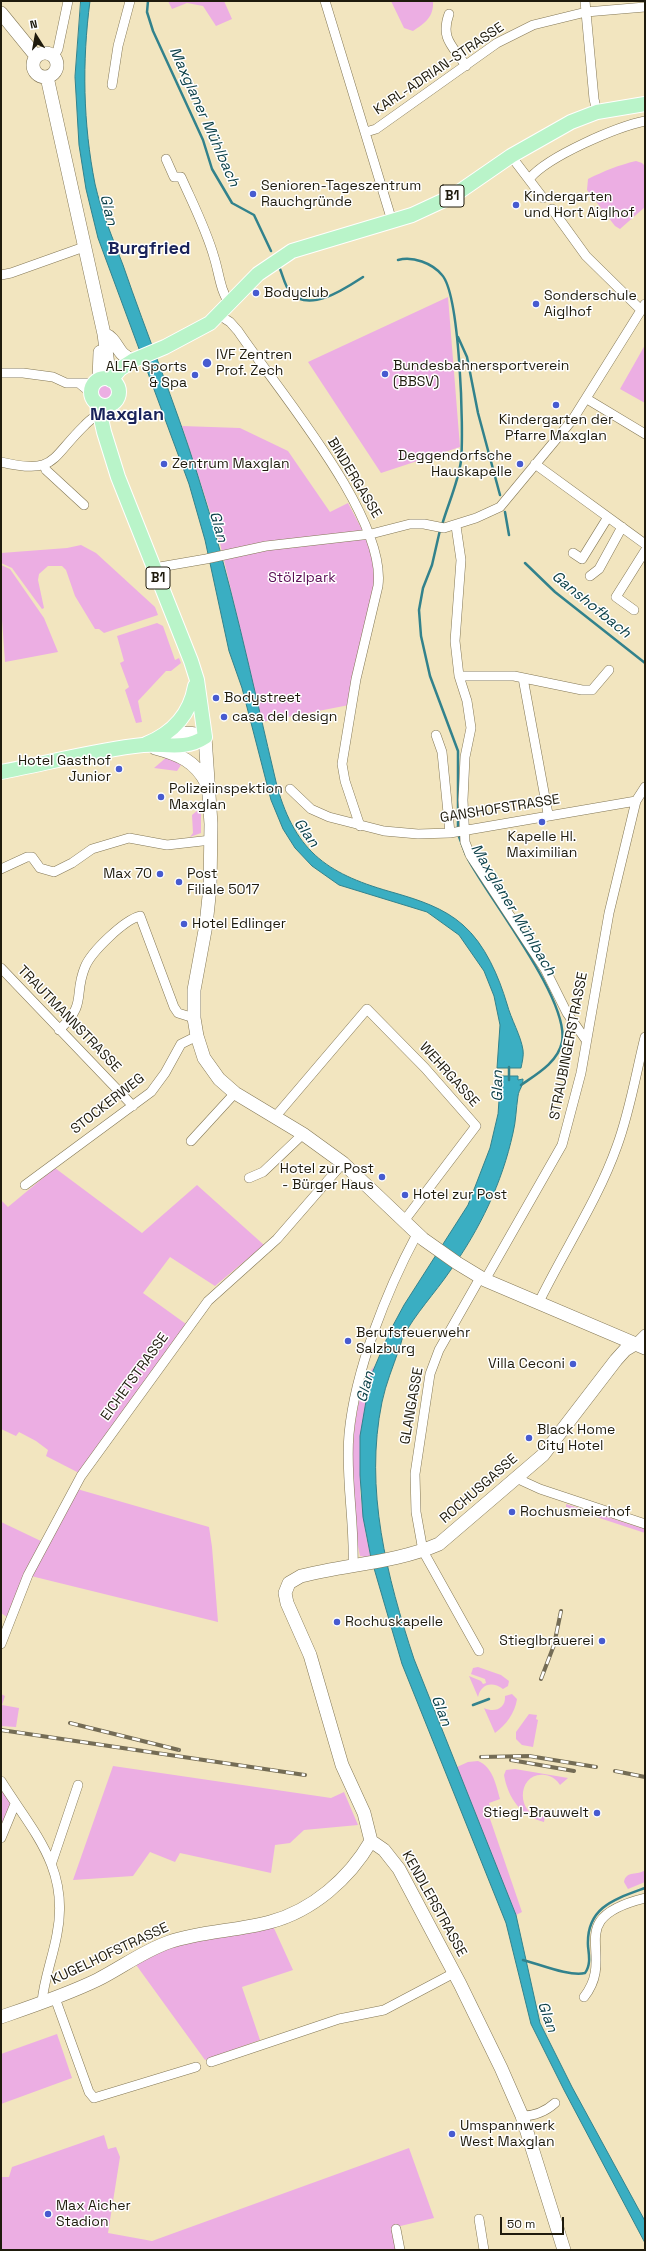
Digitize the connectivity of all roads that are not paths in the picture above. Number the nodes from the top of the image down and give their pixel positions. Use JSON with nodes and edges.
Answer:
{"nodes":[{"id":1,"x":68,"y":1,"type":"edge"},
{"id":2,"x":130,"y":1,"type":"edge"},
{"id":3,"x":325,"y":1,"type":"edge"},
{"id":4,"x":585,"y":1,"type":"edge"},
{"id":5,"x":645,"y":7,"type":"edge"},
{"id":6,"x":586,"y":12,"type":"junction"},
{"id":7,"x":1,"y":13,"type":"edge"},
{"id":8,"x":449,"y":14,"type":"dead end"},
{"id":9,"x":36,"y":56,"type":"junction"},
{"id":10,"x":54,"y":56,"type":"junction"},
{"id":11,"x":466,"y":66,"type":"junction"},
{"id":12,"x":47,"y":77,"type":"junction"},
{"id":13,"x":112,"y":84,"type":"dead end"},
{"id":14,"x":645,"y":104,"type":"edge"},
{"id":15,"x":597,"y":112,"type":"junction"},
{"id":16,"x":645,"y":121,"type":"edge"},
{"id":17,"x":366,"y":132,"type":"junction"},
{"id":18,"x":511,"y":156,"type":"junction"},
{"id":19,"x":166,"y":159,"type":"dead end"},
{"id":20,"x":530,"y":178,"type":"junction"},
{"id":21,"x":543,"y":198,"type":"dead end"},
{"id":22,"x":552,"y":209,"type":"dead end"},
{"id":23,"x":392,"y":221,"type":"junction"},
{"id":24,"x":84,"y":247,"type":"junction"},
{"id":25,"x":1,"y":274,"type":"edge"},
{"id":26,"x":230,"y":304,"type":"junction"},
{"id":27,"x":643,"y":307,"type":"edge"},
{"id":28,"x":219,"y":315,"type":"junction"},
{"id":29,"x":104,"y":334,"type":"junction"},
{"id":30,"x":135,"y":359,"type":"junction"},
{"id":31,"x":1,"y":373,"type":"edge"},
{"id":32,"x":103,"y":394,"type":"junction"},
{"id":33,"x":587,"y":399,"type":"junction"},
{"id":34,"x":84,"y":425,"type":"junction"},
{"id":35,"x":645,"y":434,"type":"edge"},
{"id":36,"x":1,"y":462,"type":"edge"},
{"id":37,"x":535,"y":464,"type":"junction"},
{"id":38,"x":44,"y":465,"type":"junction"},
{"id":39,"x":84,"y":505,"type":"dead end"},
{"id":40,"x":608,"y":517,"type":"junction"},
{"id":41,"x":456,"y":526,"type":"junction"},
{"id":42,"x":622,"y":527,"type":"junction"},
{"id":43,"x":370,"y":534,"type":"junction"},
{"id":44,"x":645,"y":544,"type":"edge"},
{"id":45,"x":645,"y":551,"type":"edge"},
{"id":46,"x":573,"y":553,"type":"dead end"},
{"id":47,"x":154,"y":568,"type":"junction"},
{"id":48,"x":590,"y":576,"type":"dead end"},
{"id":49,"x":634,"y":610,"type":"dead end"},
{"id":50,"x":609,"y":670,"type":"dead end"},
{"id":51,"x":459,"y":676,"type":"junction"},
{"id":52,"x":523,"y":678,"type":"junction"},
{"id":53,"x":197,"y":680,"type":"junction"},
{"id":54,"x":436,"y":735,"type":"dead end"},
{"id":55,"x":205,"y":737,"type":"junction"},
{"id":56,"x":158,"y":739,"type":"junction"},
{"id":57,"x":144,"y":745,"type":"junction"},
{"id":58,"x":1,"y":772,"type":"edge"},
{"id":59,"x":645,"y":787,"type":"edge"},
{"id":60,"x":208,"y":788,"type":"junction"},
{"id":61,"x":290,"y":789,"type":"dead end"},
{"id":62,"x":636,"y":801,"type":"junction"},
{"id":63,"x":548,"y":814,"type":"junction"},
{"id":64,"x":360,"y":826,"type":"junction"},
{"id":65,"x":457,"y":832,"type":"junction"},
{"id":66,"x":211,"y":840,"type":"junction"},
{"id":67,"x":1,"y":869,"type":"edge"},
{"id":68,"x":1,"y":968,"type":"edge"},
{"id":69,"x":194,"y":1018,"type":"junction"},
{"id":70,"x":59,"y":1030,"type":"junction"},
{"id":71,"x":196,"y":1036,"type":"junction"},
{"id":72,"x":645,"y":1037,"type":"edge"},
{"id":73,"x":586,"y":1040,"type":"junction"},
{"id":74,"x":235,"y":1093,"type":"junction"},
{"id":75,"x":133,"y":1106,"type":"junction"},
{"id":76,"x":275,"y":1117,"type":"junction"},
{"id":77,"x":303,"y":1134,"type":"junction"},
{"id":78,"x":192,"y":1141,"type":"dead end"},
{"id":79,"x":343,"y":1163,"type":"junction"},
{"id":80,"x":249,"y":1178,"type":"dead end"},
{"id":81,"x":25,"y":1185,"type":"dead end"},
{"id":82,"x":404,"y":1221,"type":"junction"},
{"id":83,"x":417,"y":1234,"type":"junction"},
{"id":84,"x":483,"y":1279,"type":"junction"},
{"id":85,"x":538,"y":1304,"type":"junction"},
{"id":86,"x":645,"y":1334,"type":"edge"},
{"id":87,"x":640,"y":1346,"type":"edge"},
{"id":88,"x":516,"y":1478,"type":"junction"},
{"id":89,"x":645,"y":1524,"type":"edge"},
{"id":90,"x":422,"y":1551,"type":"junction"},
{"id":91,"x":353,"y":1567,"type":"junction"},
{"id":92,"x":1,"y":1644,"type":"edge"},
{"id":93,"x":479,"y":1651,"type":"dead end"},
{"id":94,"x":1,"y":1781,"type":"edge"},
{"id":95,"x":78,"y":1785,"type":"dead end"},
{"id":96,"x":15,"y":1804,"type":"junction"},
{"id":97,"x":1,"y":1838,"type":"edge"},
{"id":98,"x":371,"y":1842,"type":"junction"},
{"id":99,"x":52,"y":1862,"type":"junction"},
{"id":100,"x":645,"y":1898,"type":"edge"},
{"id":101,"x":454,"y":1973,"type":"junction"},
{"id":102,"x":55,"y":1998,"type":"junction"},
{"id":103,"x":584,"y":1998,"type":"dead end"},
{"id":104,"x":42,"y":2002,"type":"junction"},
{"id":105,"x":1,"y":2017,"type":"edge"},
{"id":106,"x":211,"y":2062,"type":"dead end"},
{"id":107,"x":196,"y":2067,"type":"dead end"},
{"id":108,"x":555,"y":2103,"type":"dead end"},
{"id":109,"x":522,"y":2116,"type":"junction"},
{"id":110,"x":479,"y":2219,"type":"dead end"},
{"id":111,"x":396,"y":2229,"type":"dead end"},
{"id":112,"x":400,"y":2250,"type":"edge"},
{"id":113,"x":484,"y":2250,"type":"edge"},
{"id":114,"x":564,"y":2250,"type":"edge"}],
"edges":[{"from":1,"to":10,"type":"street"},
{"from":2,"to":13,"type":"street"},
{"from":3,"to":17,"type":"street"},
{"from":4,"to":6,"type":"street"},
{"from":5,"to":6,"type":"street","name":"KARL-ADRIAN-STRASSE"},
{"from":6,"to":11,"type":"street","name":"KARL-ADRIAN-STRASSE"},
{"from":6,"to":15,"type":"street"},
{"from":7,"to":9,"type":"street"},
{"from":8,"to":11,"type":"street"},
{"from":9,"to":10,"type":"street"},
{"from":9,"to":12,"type":"street"},
{"from":10,"to":12,"type":"street"},
{"from":11,"to":17,"type":"street","name":"KARL-ADRIAN-STRASSE"},
{"from":12,"to":24,"type":"street"},
{"from":14,"to":15,"type":"main road","number":"B1"},
{"from":15,"to":18,"type":"main road","number":"B1"},
{"from":16,"to":20,"type":"street"},
{"from":17,"to":23,"type":"street"},
{"from":18,"to":20,"type":"street"},
{"from":18,"to":23,"type":"main road","number":"B1"},
{"from":19,"to":26,"type":"street"},
{"from":20,"to":21,"type":"street"},
{"from":22,"to":27,"type":"street"},
{"from":23,"to":26,"type":"main road","number":"B1"},
{"from":24,"to":25,"type":"street"},
{"from":24,"to":29,"type":"street"},
{"from":26,"to":28,"type":"main road","number":"B1"},
{"from":27,"to":33,"type":"street"},
{"from":28,"to":30,"type":"main road","number":"B1"},
{"from":28,"to":43,"type":"street","name":"BINDERGASSE"},
{"from":29,"to":30,"type":"street"},
{"from":29,"to":32,"type":"street"},
{"from":30,"to":32,"type":"main road","number":"B1"},
{"from":31,"to":32,"type":"street"},
{"from":32,"to":34,"type":"street"},
{"from":32,"to":34,"type":"street"},
{"from":32,"to":47,"type":"main road","number":"B1"},
{"from":33,"to":35,"type":"street"},
{"from":33,"to":37,"type":"street"},
{"from":34,"to":38,"type":"street"},
{"from":36,"to":38,"type":"street"},
{"from":37,"to":40,"type":"street"},
{"from":37,"to":41,"type":"street"},
{"from":38,"to":39,"type":"street"},
{"from":40,"to":42,"type":"street"},
{"from":40,"to":46,"type":"street"},
{"from":41,"to":43,"type":"street"},
{"from":41,"to":51,"type":"street"},
{"from":42,"to":44,"type":"street"},
{"from":42,"to":48,"type":"street"},
{"from":43,"to":47,"type":"street"},
{"from":43,"to":64,"type":"street","name":"BINDERGASSE"},
{"from":45,"to":49,"type":"street"},
{"from":47,"to":53,"type":"main road","number":"B1"},
{"from":50,"to":52,"type":"street"},
{"from":51,"to":52,"type":"street"},
{"from":51,"to":65,"type":"street"},
{"from":52,"to":63,"type":"street"},
{"from":53,"to":55,"type":"main road"},
{"from":53,"to":56,"type":"main road"},
{"from":54,"to":65,"type":"street"},
{"from":55,"to":56,"type":"street"},
{"from":55,"to":57,"type":"main road"},
{"from":55,"to":60,"type":"street"},
{"from":56,"to":57,"type":"main road"},
{"from":57,"to":58,"type":"main road"},
{"from":57,"to":60,"type":"street"},
{"from":59,"to":62,"type":"street"},
{"from":60,"to":66,"type":"street"},
{"from":61,"to":64,"type":"street","name":"GANSHOFSTRASSE"},
{"from":62,"to":63,"type":"street","name":"GANSHOFSTRASSE"},
{"from":62,"to":73,"type":"street","name":"STRAUBINGERSTRASSE"},
{"from":63,"to":65,"type":"street","name":"GANSHOFSTRASSE"},
{"from":64,"to":65,"type":"street","name":"GANSHOFSTRASSE"},
{"from":65,"to":73,"type":"street"},
{"from":66,"to":67,"type":"street"},
{"from":66,"to":69,"type":"street"},
{"from":68,"to":70,"type":"street","name":"TRAUTMANNSTRASSE"},
{"from":69,"to":70,"type":"street"},
{"from":69,"to":71,"type":"street"},
{"from":70,"to":75,"type":"street","name":"TRAUTMANNSTRASSE"},
{"from":71,"to":74,"type":"street"},
{"from":71,"to":75,"type":"street","name":"STOCKERWEG"},
{"from":72,"to":85,"type":"street"},
{"from":73,"to":84,"type":"street","name":"STRAUBINGERSTRASSE"},
{"from":74,"to":76,"type":"street"},
{"from":74,"to":78,"type":"street"},
{"from":75,"to":81,"type":"street","name":"STOCKERWEG"},
{"from":76,"to":77,"type":"street"},
{"from":76,"to":82,"type":"street","name":"WEHRGASSE"},
{"from":77,"to":79,"type":"street"},
{"from":77,"to":80,"type":"street"},
{"from":79,"to":82,"type":"street"},
{"from":79,"to":92,"type":"street","name":"EICHETSTRASSE"},
{"from":82,"to":83,"type":"street"},
{"from":83,"to":84,"type":"street"},
{"from":83,"to":91,"type":"street"},
{"from":84,"to":85,"type":"street"},
{"from":84,"to":90,"type":"street","name":"GLANGASSE"},
{"from":85,"to":87,"type":"street"},
{"from":86,"to":87,"type":"street"},
{"from":87,"to":88,"type":"street","name":"ROCHUSGASSE"},
{"from":88,"to":89,"type":"street"},
{"from":88,"to":90,"type":"street","name":"ROCHUSGASSE"},
{"from":90,"to":91,"type":"street","name":"ROCHUSGASSE"},
{"from":90,"to":93,"type":"street"},
{"from":91,"to":98,"type":"street","name":"ROCHUSGASSE"},
{"from":94,"to":96,"type":"street"},
{"from":95,"to":99,"type":"street"},
{"from":96,"to":97,"type":"street"},
{"from":96,"to":99,"type":"street"},
{"from":98,"to":101,"type":"street","name":"KENDLERSTRASSE"},
{"from":98,"to":102,"type":"street","name":"KUGELHOFSTRASSE"},
{"from":99,"to":104,"type":"street"},
{"from":100,"to":103,"type":"street"},
{"from":101,"to":106,"type":"street"},
{"from":101,"to":109,"type":"street","name":"KENDLERSTRASSE"},
{"from":102,"to":104,"type":"street","name":"KUGELHOFSTRASSE"},
{"from":102,"to":107,"type":"street"},
{"from":104,"to":105,"type":"street","name":"KUGELHOFSTRASSE"},
{"from":108,"to":109,"type":"street"},
{"from":109,"to":114,"type":"street","name":"KENDLERSTRASSE"},
{"from":110,"to":113,"type":"street"},
{"from":111,"to":112,"type":"street"}]}
